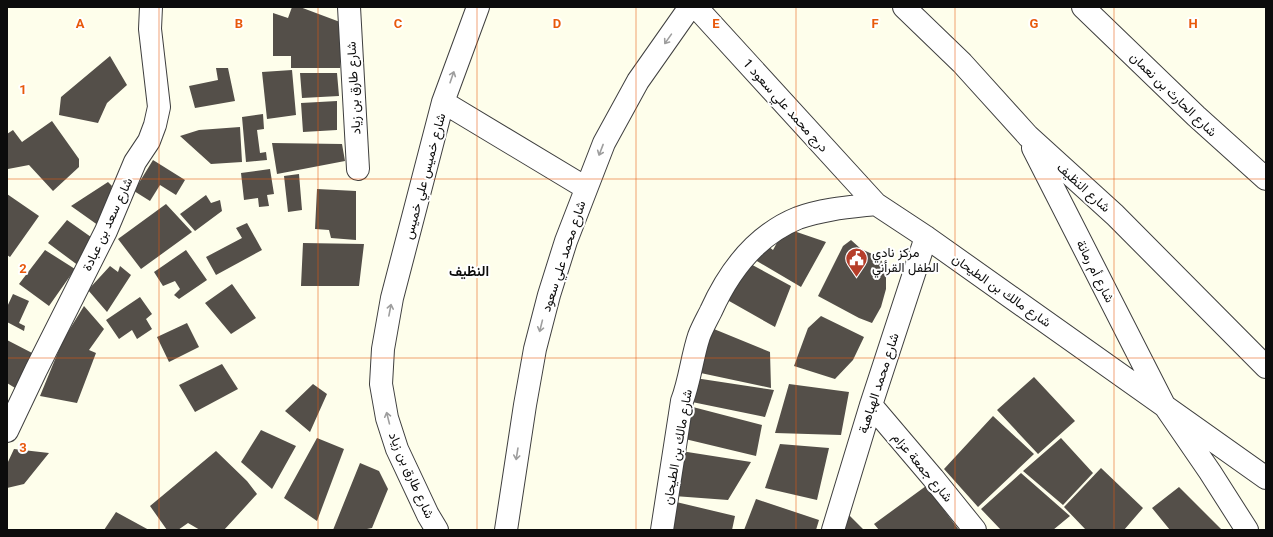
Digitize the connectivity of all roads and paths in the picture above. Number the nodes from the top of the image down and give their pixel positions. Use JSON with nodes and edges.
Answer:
{"nodes":[{"id":1,"x":151,"y":7,"type":"edge"},
{"id":2,"x":349,"y":7,"type":"edge"},
{"id":3,"x":478,"y":7,"type":"edge"},
{"id":4,"x":690,"y":7,"type":"edge"},
{"id":5,"x":696,"y":7,"type":"edge"},
{"id":6,"x":904,"y":7,"type":"edge"},
{"id":7,"x":1083,"y":7,"type":"edge"},
{"id":8,"x":443,"y":102,"type":"junction"},
{"id":9,"x":1028,"y":136,"type":"junction"},
{"id":10,"x":358,"y":168,"type":"dead end"},
{"id":11,"x":1266,"y":179,"type":"edge"},
{"id":12,"x":586,"y":188,"type":"junction"},
{"id":13,"x":876,"y":204,"type":"junction"},
{"id":14,"x":926,"y":237,"type":"junction"},
{"id":15,"x":382,"y":349,"type":"joint"},
{"id":16,"x":1266,"y":367,"type":"edge"},
{"id":17,"x":870,"y":405,"type":"junction"},
{"id":18,"x":1164,"y":405,"type":"junction"},
{"id":19,"x":7,"y":432,"type":"edge"},
{"id":20,"x":1266,"y":478,"type":"edge"},
{"id":21,"x":438,"y":530,"type":"edge"},
{"id":22,"x":506,"y":530,"type":"edge"},
{"id":23,"x":662,"y":530,"type":"edge"},
{"id":24,"x":833,"y":530,"type":"edge"},
{"id":25,"x":975,"y":530,"type":"edge"},
{"id":26,"x":1247,"y":530,"type":"edge"}],
"edges":[{"from":1,"to":19,"type":"street","name":"شارع سعد بن عبادة"},
{"from":2,"to":10,"type":"street","name":"شارع طارق بن زياد"},
{"from":8,"to":3,"type":"street","name":"شارع خميس علي خميس","one_way":true},
{"from":4,"to":12,"type":"street","name":"شارع محمد علي سعود","one_way":true},
{"from":5,"to":13,"type":"street","name":"درج محمد علي سعود 1"},
{"from":6,"to":9,"type":"street","name":"شارع النظيف"},
{"from":7,"to":11,"type":"street","name":"شارع الحارث بن نعمان"},
{"from":8,"to":12,"type":"street"},
{"from":15,"to":8,"type":"street","name":"شارع خميس علي خميس","one_way":true},
{"from":9,"to":16,"type":"street","name":"شارع النظيف"},
{"from":9,"to":18,"type":"street","name":"شارع أم رمانة"},
{"from":12,"to":22,"type":"street","name":"شارع محمد علي سعود","one_way":true},
{"from":13,"to":14,"type":"street","name":"شارع مالك بن الطيحان"},
{"from":13,"to":23,"type":"street","name":"شارع مالك بن الطيحان"},
{"from":14,"to":17,"type":"street","name":"شارع محمد الهباهبة"},
{"from":14,"to":18,"type":"street","name":"شارع مالك بن الطيحان"},
{"from":21,"to":15,"type":"street","name":"شارع طارق بن زياد","one_way":true},
{"from":17,"to":24,"type":"street","name":"شارع محمد الهباهبة"},
{"from":17,"to":25,"type":"street","name":"شارع جمعة عزام"},
{"from":18,"to":20,"type":"street","name":"شارع مالك بن الطيحان"},
{"from":18,"to":26,"type":"street"}]}
